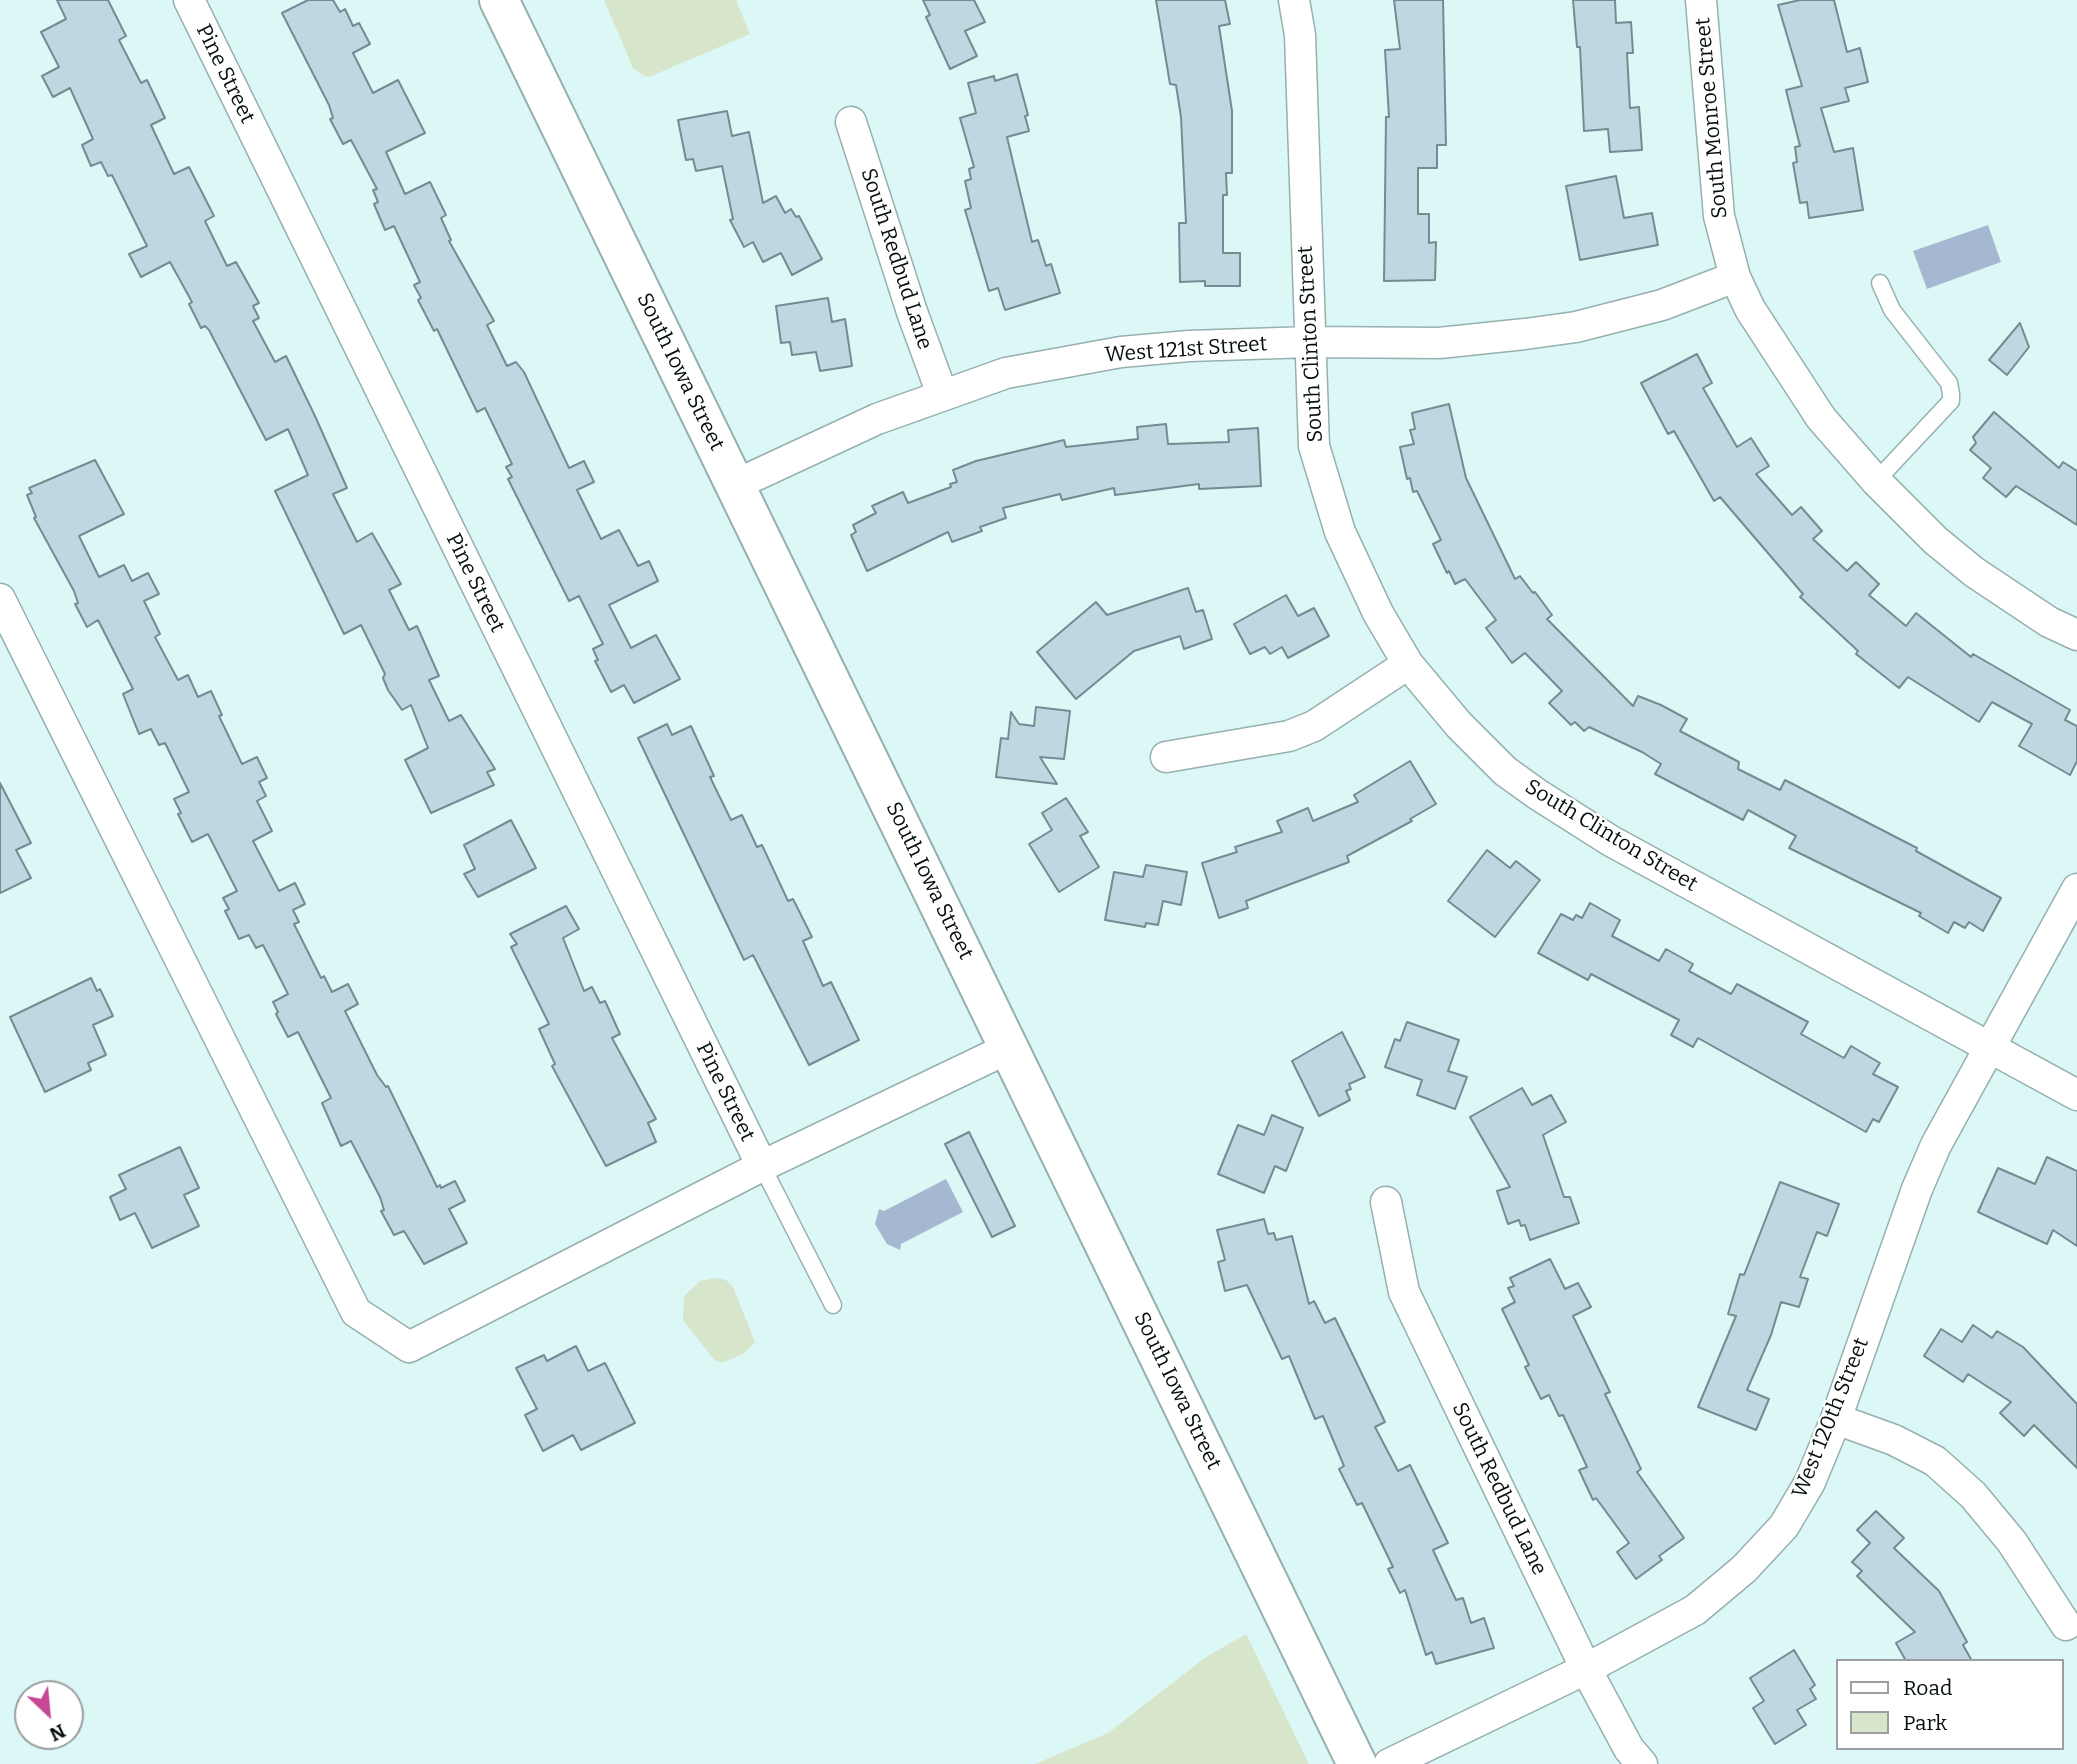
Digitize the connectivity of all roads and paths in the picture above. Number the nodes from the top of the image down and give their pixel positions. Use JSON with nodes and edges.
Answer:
{"nodes":[{"id":1,"x":189,"y":0,"type":"edge"},
{"id":2,"x":499,"y":0,"type":"edge"},
{"id":3,"x":1294,"y":0,"type":"edge"},
{"id":4,"x":1701,"y":0,"type":"edge"},
{"id":5,"x":851,"y":122,"type":"dead end"},
{"id":6,"x":1735,"y":277,"type":"junction"},
{"id":7,"x":1880,"y":284,"type":"dead end"},
{"id":8,"x":1310,"y":342,"type":"junction"},
{"id":9,"x":942,"y":394,"type":"junction"},
{"id":10,"x":1876,"y":481,"type":"junction"},
{"id":11,"x":736,"y":485,"type":"junction"},
{"id":12,"x":0,"y":599,"type":"edge"},
{"id":13,"x":2077,"y":635,"type":"edge"},
{"id":14,"x":1408,"y":664,"type":"junction"},
{"id":15,"x":1166,"y":757,"type":"dead end"},
{"id":16,"x":2077,"y":889,"type":"edge"},
{"id":17,"x":1011,"y":1047,"type":"junction"},
{"id":18,"x":1989,"y":1049,"type":"junction"},
{"id":19,"x":2077,"y":1095,"type":"edge"},
{"id":20,"x":762,"y":1166,"type":"junction"},
{"id":21,"x":1386,"y":1202,"type":"dead end"},
{"id":22,"x":833,"y":1305,"type":"dead end"},
{"id":23,"x":1836,"y":1419,"type":"junction"},
{"id":24,"x":2066,"y":1625,"type":"dead end"},
{"id":25,"x":1586,"y":1670,"type":"junction"},
{"id":26,"x":1357,"y":1764,"type":"edge"},
{"id":27,"x":1389,"y":1764,"type":"edge"},
{"id":28,"x":1642,"y":1764,"type":"edge"}],
"edges":[{"from":1,"to":20,"type":"street","name":"Pine Street"},
{"from":2,"to":11,"type":"street","name":"South Iowa Street"},
{"from":3,"to":8,"type":"street","name":"South Clinton Street"},
{"from":4,"to":6,"type":"street","name":"South Monroe Street"},
{"from":5,"to":9,"type":"street","name":"South Redbud Lane"},
{"from":6,"to":8,"type":"street","name":"West 121st Street"},
{"from":6,"to":10,"type":"street","name":"South Monroe Street"},
{"from":7,"to":10,"type":"lane"},
{"from":8,"to":9,"type":"street","name":"West 121st Street"},
{"from":8,"to":14,"type":"street","name":"South Clinton Street"},
{"from":9,"to":11,"type":"street","name":"West 121st Street"},
{"from":10,"to":13,"type":"street","name":"South Monroe Street"},
{"from":11,"to":17,"type":"street","name":"South Iowa Street"},
{"from":12,"to":20,"type":"street"},
{"from":14,"to":15,"type":"street"},
{"from":14,"to":18,"type":"street","name":"South Clinton Street"},
{"from":16,"to":18,"type":"street","name":"West 120th Street"},
{"from":17,"to":20,"type":"street"},
{"from":17,"to":26,"type":"street","name":"South Iowa Street"},
{"from":18,"to":19,"type":"street","name":"South Clinton Street"},
{"from":18,"to":23,"type":"street","name":"West 120th Street"},
{"from":20,"to":22,"type":"lane"},
{"from":21,"to":25,"type":"street","name":"South Redbud Lane"},
{"from":23,"to":24,"type":"street"},
{"from":23,"to":25,"type":"street","name":"West 120th Street"},
{"from":25,"to":27,"type":"street","name":"West 120th Street"},
{"from":25,"to":28,"type":"street","name":"South Redbud Lane"}]}
